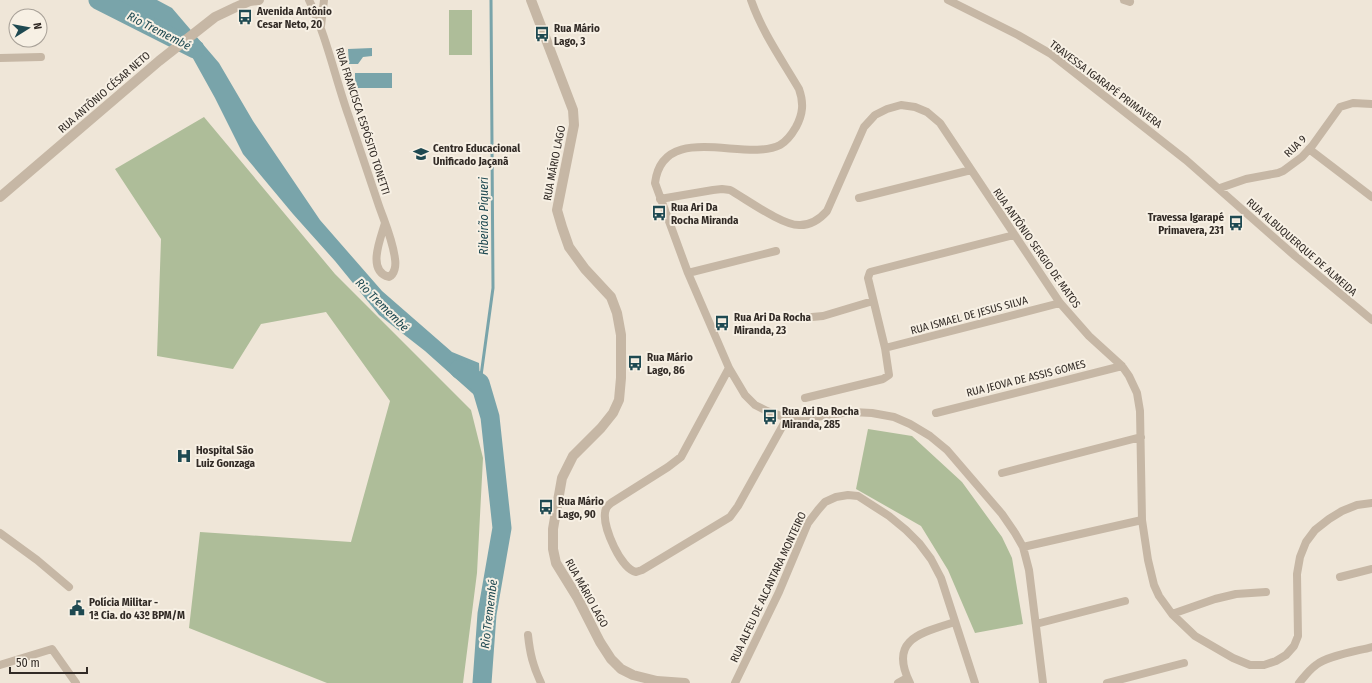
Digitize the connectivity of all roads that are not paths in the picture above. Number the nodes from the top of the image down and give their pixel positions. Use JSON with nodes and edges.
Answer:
{"nodes":[{"id":1,"x":254,"y":0,"type":"edge"},
{"id":2,"x":309,"y":0,"type":"edge"},
{"id":3,"x":324,"y":0,"type":"edge"},
{"id":4,"x":531,"y":0,"type":"edge"},
{"id":5,"x":751,"y":0,"type":"edge"},
{"id":6,"x":948,"y":0,"type":"edge"},
{"id":7,"x":321,"y":27,"type":"junction"},
{"id":8,"x":0,"y":58,"type":"edge"},
{"id":9,"x":41,"y":58,"type":"dead end"},
{"id":10,"x":1372,"y":104,"type":"edge"},
{"id":11,"x":1309,"y":149,"type":"junction"},
{"id":12,"x":971,"y":170,"type":"junction"},
{"id":13,"x":1220,"y":188,"type":"junction"},
{"id":14,"x":0,"y":197,"type":"edge"},
{"id":15,"x":1372,"y":197,"type":"edge"},
{"id":16,"x":859,"y":198,"type":"dead end"},
{"id":17,"x":660,"y":199,"type":"junction"},
{"id":18,"x":385,"y":223,"type":"junction"},
{"id":19,"x":1014,"y":235,"type":"junction"},
{"id":20,"x":776,"y":251,"type":"dead end"},
{"id":21,"x":688,"y":273,"type":"junction"},
{"id":22,"x":873,"y":301,"type":"junction"},
{"id":23,"x":1060,"y":303,"type":"junction"},
{"id":24,"x":812,"y":317,"type":"dead end"},
{"id":25,"x":1372,"y":320,"type":"edge"},
{"id":26,"x":885,"y":348,"type":"junction"},
{"id":27,"x":1122,"y":366,"type":"junction"},
{"id":28,"x":729,"y":368,"type":"junction"},
{"id":29,"x":805,"y":398,"type":"dead end"},
{"id":30,"x":936,"y":413,"type":"dead end"},
{"id":31,"x":787,"y":418,"type":"junction"},
{"id":32,"x":1141,"y":437,"type":"junction"},
{"id":33,"x":1002,"y":473,"type":"dead end"},
{"id":34,"x":1372,"y":503,"type":"edge"},
{"id":35,"x":1142,"y":520,"type":"junction"},
{"id":36,"x":0,"y":533,"type":"edge"},
{"id":37,"x":1023,"y":547,"type":"junction"},
{"id":38,"x":1372,"y":569,"type":"edge"},
{"id":39,"x":1340,"y":577,"type":"dead end"},
{"id":40,"x":69,"y":587,"type":"dead end"},
{"id":41,"x":1266,"y":592,"type":"dead end"},
{"id":42,"x":1125,"y":601,"type":"dead end"},
{"id":43,"x":1172,"y":614,"type":"junction"},
{"id":44,"x":955,"y":622,"type":"junction"},
{"id":45,"x":1036,"y":624,"type":"junction"},
{"id":46,"x":528,"y":635,"type":"dead end"},
{"id":47,"x":1372,"y":647,"type":"edge"},
{"id":48,"x":1184,"y":663,"type":"dead end"},
{"id":49,"x":0,"y":665,"type":"edge"},
{"id":50,"x":908,"y":680,"type":"edge"},
{"id":51,"x":656,"y":682,"type":"edge"},
{"id":52,"x":76,"y":683,"type":"edge"},
{"id":53,"x":541,"y":683,"type":"edge"},
{"id":54,"x":685,"y":683,"type":"edge"},
{"id":55,"x":735,"y":683,"type":"edge"},
{"id":56,"x":898,"y":683,"type":"edge"},
{"id":57,"x":975,"y":683,"type":"edge"},
{"id":58,"x":1043,"y":683,"type":"edge"},
{"id":59,"x":1107,"y":683,"type":"edge"},
{"id":60,"x":1299,"y":683,"type":"edge"}],
"edges":[{"from":1,"to":14,"type":"street","name":"RUA ANTÔNIO CÉSAR NETO"},
{"from":2,"to":7,"type":"street"},
{"from":3,"to":7,"type":"street"},
{"from":4,"to":51,"type":"street","name":"RUA MÁRIO LAGO"},
{"from":5,"to":17,"type":"street"},
{"from":6,"to":13,"type":"street","name":"TRAVESSA IGARAPÉ PRIMAVERA"},
{"from":7,"to":18,"type":"street","name":"RUA FRANCISCA ESPÓSITO TONETTI"},
{"from":8,"to":9,"type":"street"},
{"from":10,"to":11,"type":"street","name":"RUA 9"},
{"from":11,"to":13,"type":"street","name":"RUA 9"},
{"from":11,"to":15,"type":"street"},
{"from":12,"to":16,"type":"street"},
{"from":12,"to":17,"type":"street","name":"RUA ANTÔNIO SERGIO DE MATOS"},
{"from":12,"to":19,"type":"street","name":"RUA ANTÔNIO SERGIO DE MATOS"},
{"from":13,"to":25,"type":"street","name":"RUA ALBUQUERQUE DE ALMEIDA"},
{"from":17,"to":21,"type":"street"},
{"from":18,"to":18,"type":"street","name":"RUA FRANCISCA ESPÓSITO TONETTI"},
{"from":19,"to":22,"type":"street"},
{"from":19,"to":23,"type":"street","name":"RUA ANTÔNIO SERGIO DE MATOS"},
{"from":20,"to":21,"type":"street"},
{"from":21,"to":28,"type":"street"},
{"from":22,"to":24,"type":"street"},
{"from":22,"to":26,"type":"street"},
{"from":23,"to":26,"type":"street","name":"RUA ISMAEL DE JESUS SILVA"},
{"from":23,"to":27,"type":"street","name":"RUA ANTÔNIO SERGIO DE MATOS"},
{"from":26,"to":29,"type":"street"},
{"from":27,"to":30,"type":"street","name":"RUA JEOVA DE ASSIS GOMES"},
{"from":27,"to":32,"type":"street","name":"RUA ANTÔNIO SERGIO DE MATOS"},
{"from":28,"to":31,"type":"street"},
{"from":28,"to":31,"type":"street"},
{"from":31,"to":37,"type":"street"},
{"from":32,"to":33,"type":"street"},
{"from":32,"to":35,"type":"street","name":"RUA ANTÔNIO SERGIO DE MATOS"},
{"from":34,"to":43,"type":"street","name":"RUA ANTÔNIO SERGIO DE MATOS"},
{"from":35,"to":37,"type":"street"},
{"from":35,"to":43,"type":"street","name":"RUA ANTÔNIO SERGIO DE MATOS"},
{"from":36,"to":40,"type":"street"},
{"from":37,"to":45,"type":"street"},
{"from":38,"to":39,"type":"street"},
{"from":41,"to":43,"type":"street"},
{"from":42,"to":45,"type":"street"},
{"from":44,"to":50,"type":"street"},
{"from":44,"to":55,"type":"street","name":"RUA ALFEU DE ALCANTARA MONTEIRO"},
{"from":44,"to":57,"type":"street","name":"RUA ALFEU DE ALCANTARA MONTEIRO"},
{"from":45,"to":58,"type":"street"},
{"from":46,"to":53,"type":"street"},
{"from":47,"to":60,"type":"street"},
{"from":48,"to":59,"type":"street"},
{"from":49,"to":52,"type":"street"},
{"from":50,"to":56,"type":"street"},
{"from":51,"to":54,"type":"street","name":"RUA MÁRIO LAGO"}]}
